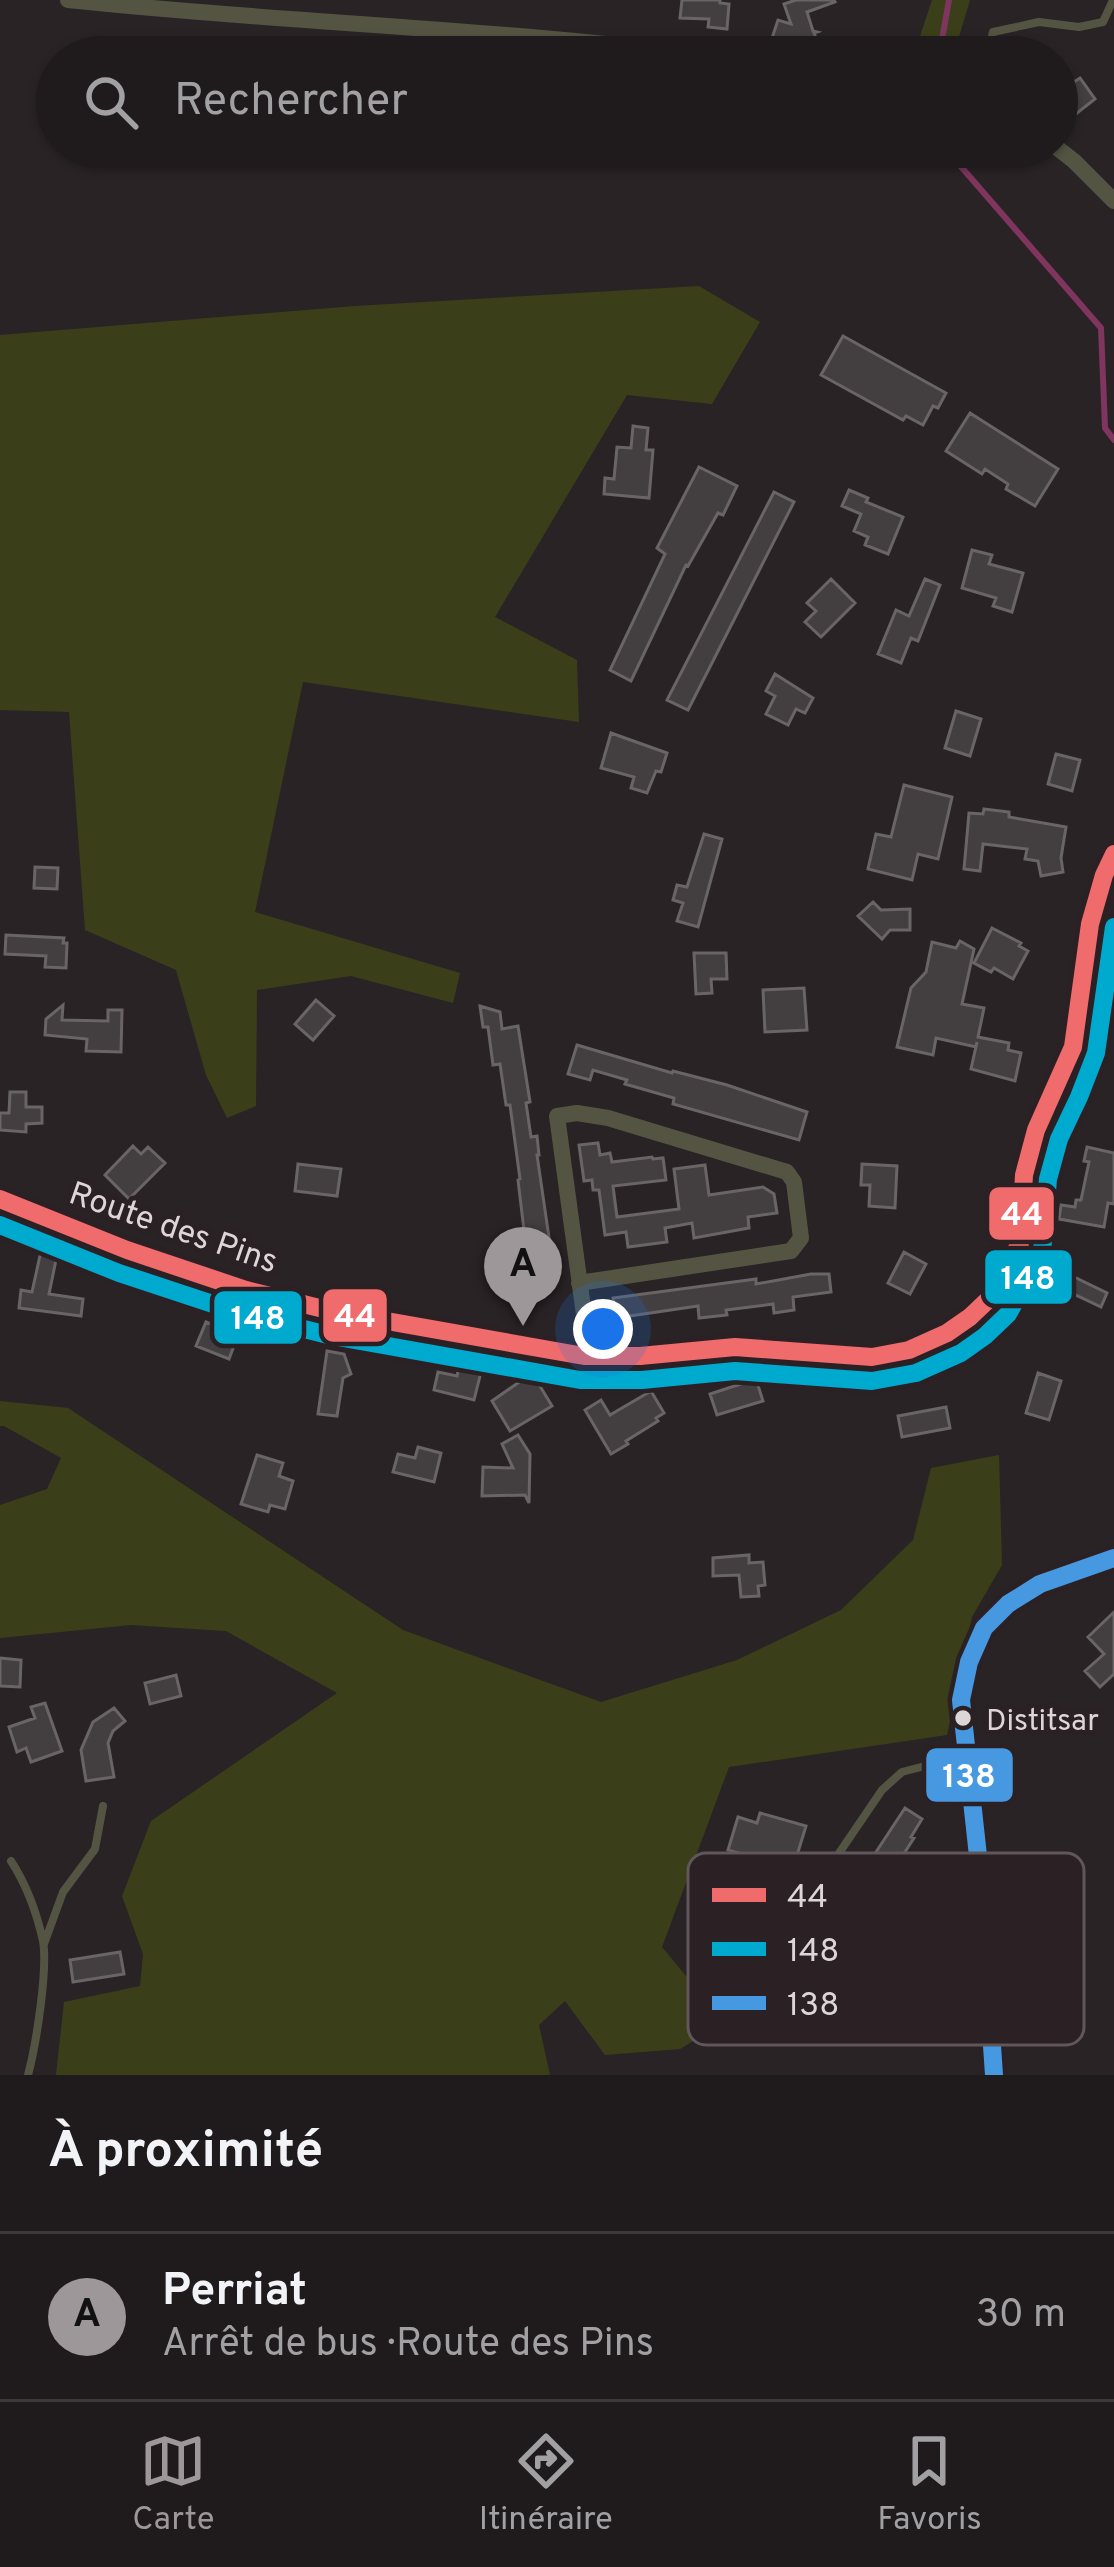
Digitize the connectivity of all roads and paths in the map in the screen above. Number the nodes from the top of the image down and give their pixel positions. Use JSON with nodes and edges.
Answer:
{"nodes":[{"id":1,"x":68,"y":0,"type":"edge"},
{"id":2,"x":1113,"y":0,"type":"edge"},
{"id":3,"x":233,"y":8,"type":"edge"},
{"id":4,"x":520,"y":36,"type":"edge"},
{"id":5,"x":992,"y":36,"type":"edge"},
{"id":6,"x":1078,"y":165,"type":"edge"},
{"id":7,"x":1114,"y":201,"type":"edge"},
{"id":8,"x":1114,"y":854,"type":"edge"},
{"id":9,"x":0,"y":1199,"type":"edge"},
{"id":10,"x":580,"y":1283,"type":"junction"},
{"id":11,"x":584,"y":1356,"type":"junction"},
{"id":12,"x":1114,"y":1558,"type":"edge"},
{"id":13,"x":968,"y":1755,"type":"junction"},
{"id":14,"x":103,"y":1806,"type":"dead end"},
{"id":15,"x":839,"y":1853,"type":"edge"},
{"id":16,"x":979,"y":1853,"type":"edge"},
{"id":17,"x":11,"y":1861,"type":"dead end"},
{"id":18,"x":44,"y":1944,"type":"junction"},
{"id":19,"x":992,"y":2045,"type":"edge"},
{"id":20,"x":28,"y":2075,"type":"edge"},
{"id":21,"x":994,"y":2075,"type":"edge"}],
"edges":[{"from":1,"to":3,"type":"street"},
{"from":2,"to":5,"type":"lane"},
{"from":3,"to":4,"type":"street"},
{"from":6,"to":7,"type":"street"},
{"from":8,"to":11,"type":"street","name":"Route des Pins"},
{"from":9,"to":11,"type":"street","name":"Route des Pins"},
{"from":10,"to":10,"type":"street"},
{"from":10,"to":11,"type":"street"},
{"from":12,"to":13,"type":"street"},
{"from":13,"to":15,"type":"lane"},
{"from":13,"to":16,"type":"street"},
{"from":14,"to":18,"type":"lane"},
{"from":17,"to":18,"type":"lane"},
{"from":18,"to":20,"type":"lane"},
{"from":19,"to":21,"type":"street"}]}
